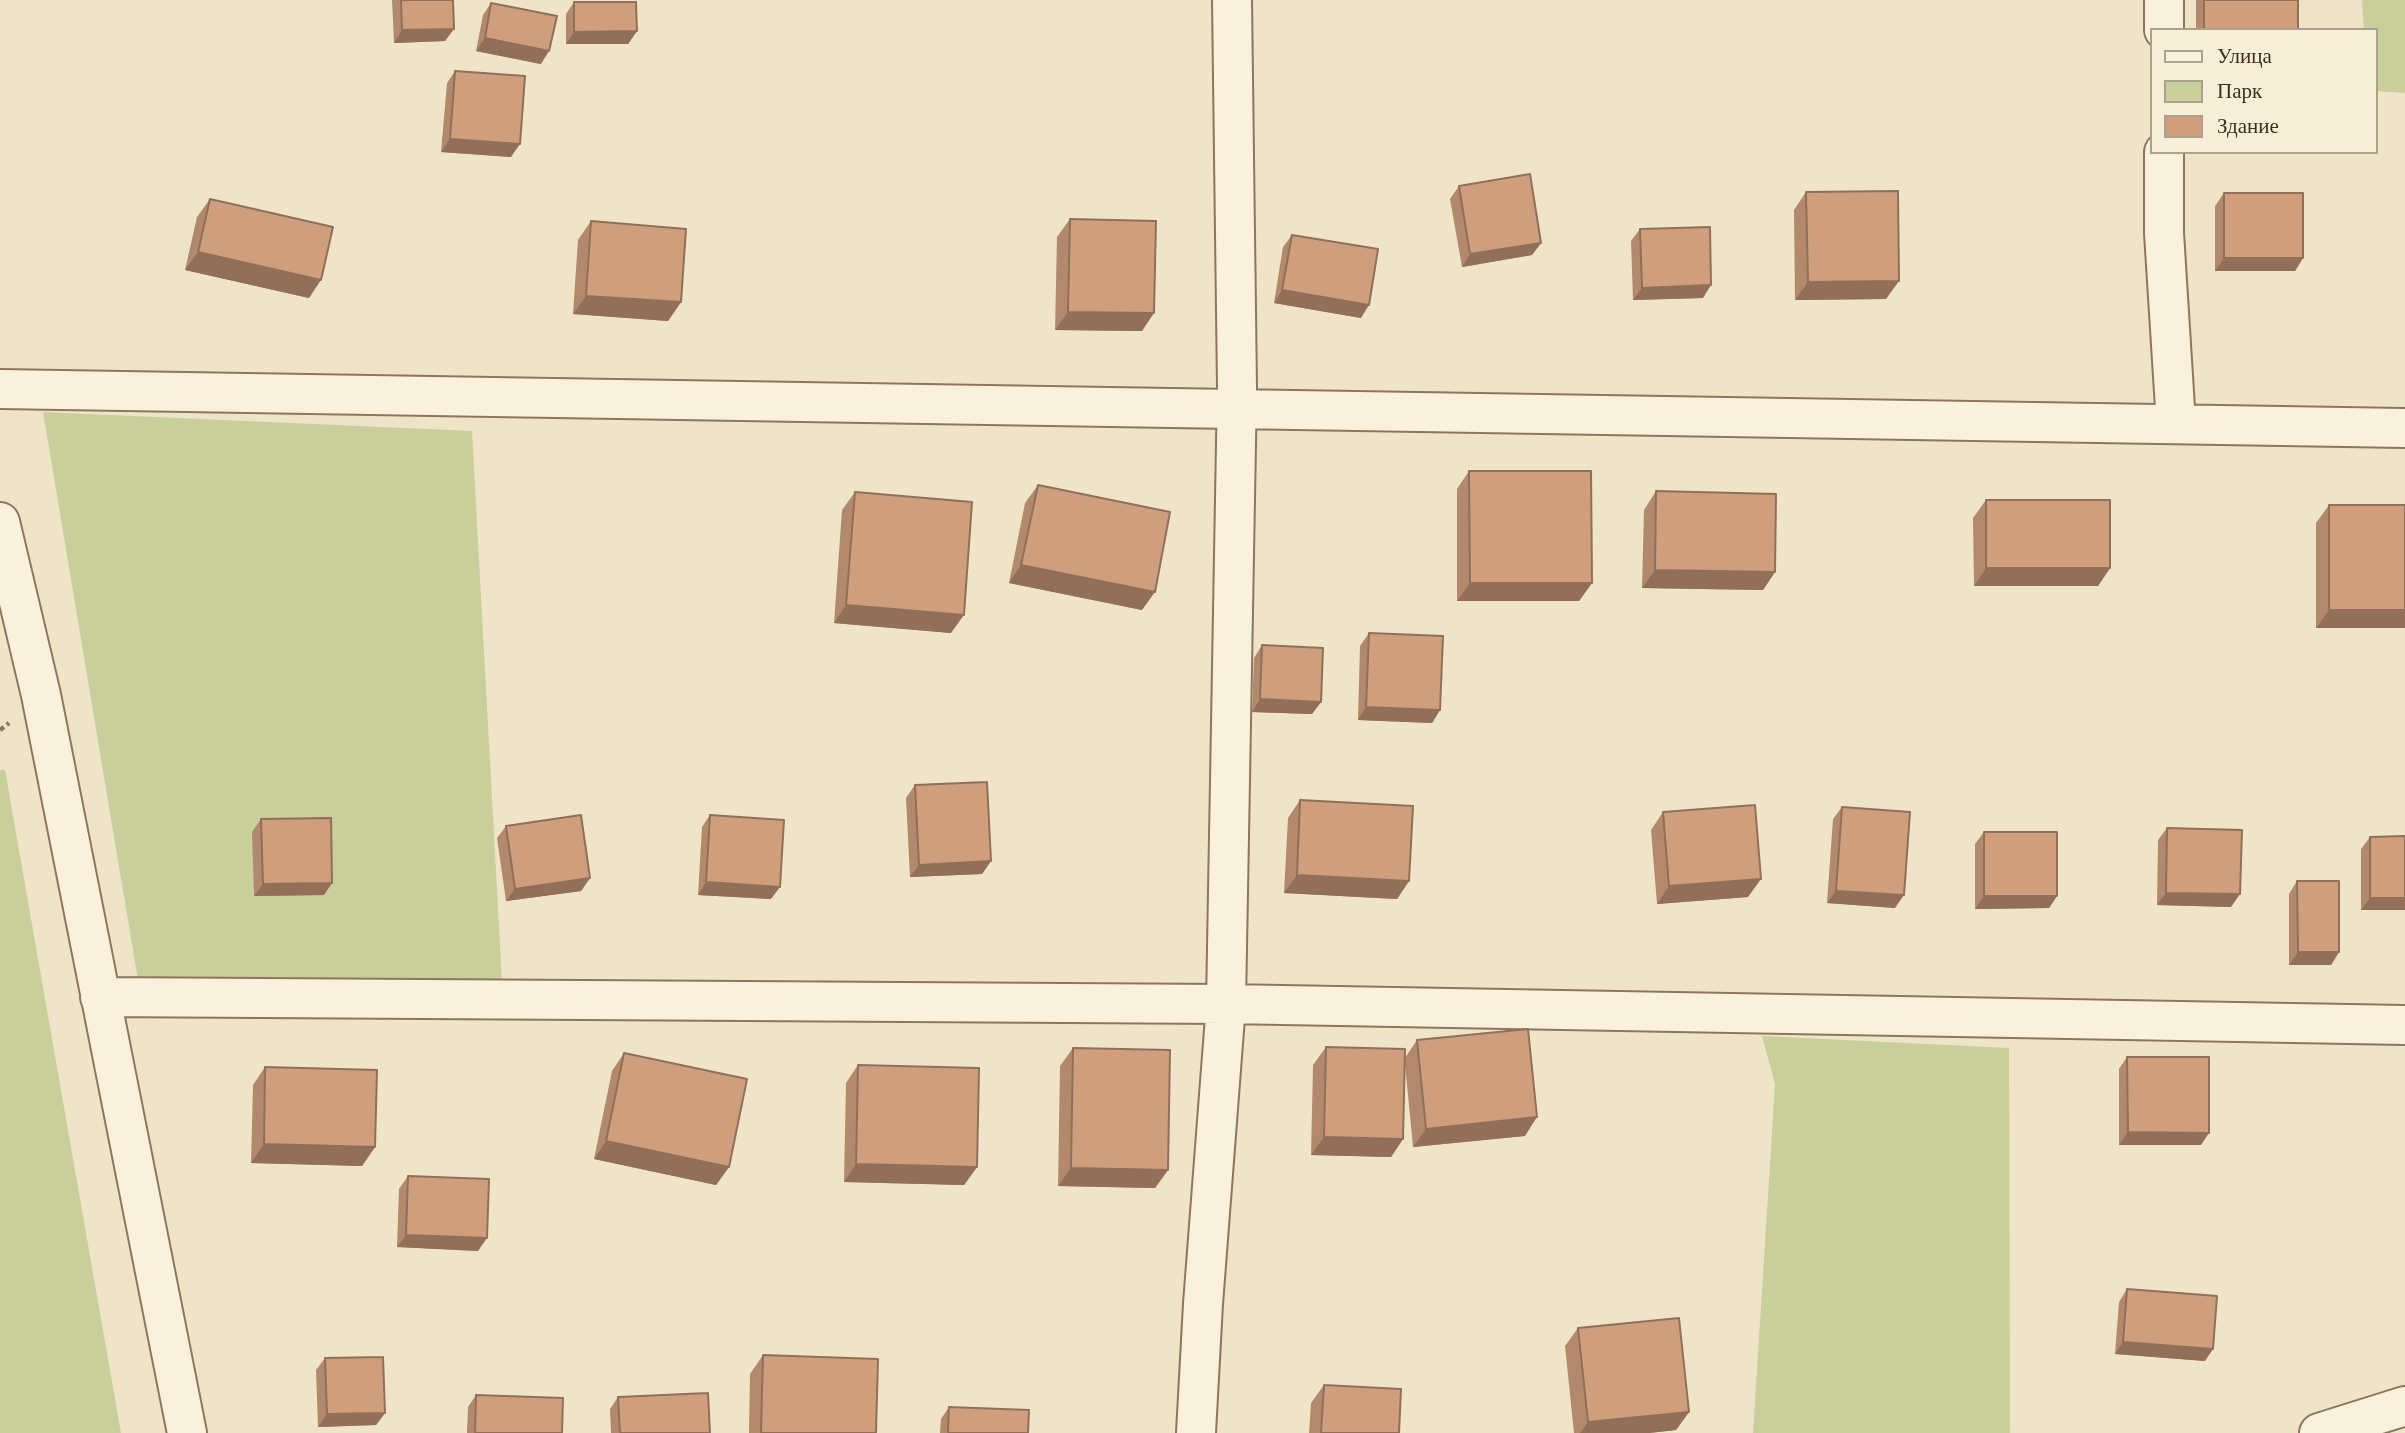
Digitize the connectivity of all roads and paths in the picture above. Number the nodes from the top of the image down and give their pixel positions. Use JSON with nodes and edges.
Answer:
{"nodes":[{"id":1,"x":1232,"y":0,"type":"edge"},
{"id":2,"x":2164,"y":0,"type":"edge"},
{"id":3,"x":2164,"y":28,"type":"edge"},
{"id":4,"x":2164,"y":154,"type":"edge"},
{"id":5,"x":0,"y":389,"type":"edge"},
{"id":6,"x":1236,"y":409,"type":"junction"},
{"id":7,"x":2176,"y":425,"type":"junction"},
{"id":8,"x":2405,"y":428,"type":"edge"},
{"id":9,"x":0,"y":522,"type":"edge"},
{"id":10,"x":100,"y":998,"type":"junction"},
{"id":11,"x":1226,"y":1004,"type":"junction"},
{"id":12,"x":2405,"y":1025,"type":"edge"},
{"id":13,"x":2405,"y":1406,"type":"edge"},
{"id":14,"x":187,"y":1433,"type":"edge"},
{"id":15,"x":1196,"y":1433,"type":"edge"},
{"id":16,"x":2319,"y":1433,"type":"edge"}],
"edges":[{"from":1,"to":6,"type":"street"},
{"from":2,"to":3,"type":"street"},
{"from":4,"to":7,"type":"street"},
{"from":5,"to":6,"type":"street"},
{"from":6,"to":7,"type":"street"},
{"from":6,"to":11,"type":"street"},
{"from":7,"to":8,"type":"street"},
{"from":9,"to":10,"type":"street"},
{"from":10,"to":11,"type":"street"},
{"from":10,"to":14,"type":"street"},
{"from":11,"to":12,"type":"street"},
{"from":11,"to":15,"type":"street"},
{"from":13,"to":16,"type":"street"}]}
